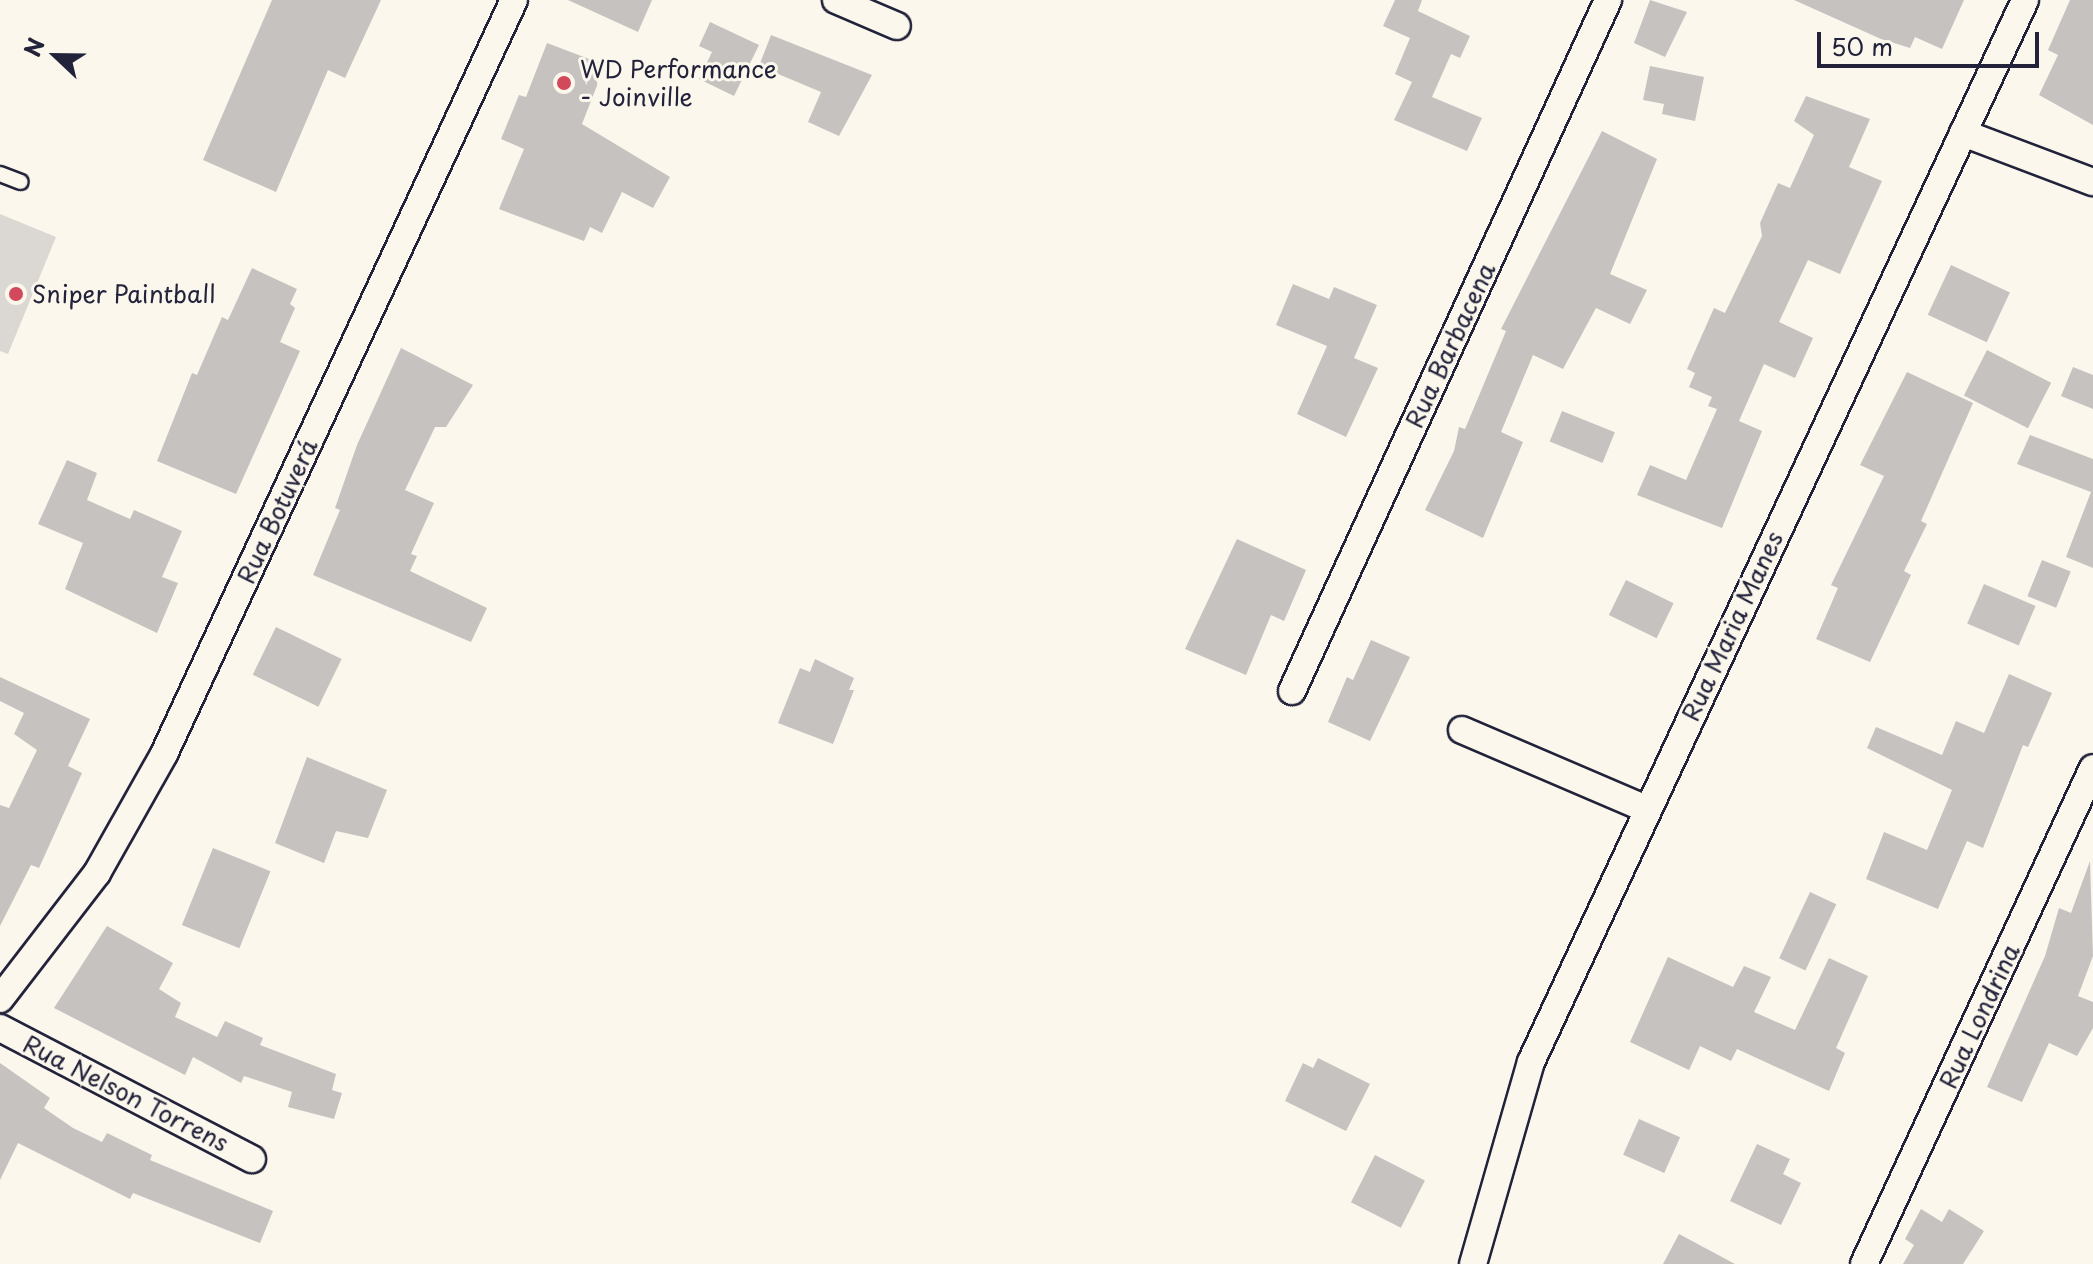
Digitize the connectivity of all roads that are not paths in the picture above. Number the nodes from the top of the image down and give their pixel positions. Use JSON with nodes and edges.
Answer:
{"nodes":[{"id":1,"x":514,"y":0,"type":"edge"},
{"id":2,"x":836,"y":0,"type":"edge"},
{"id":3,"x":1608,"y":0,"type":"edge"},
{"id":4,"x":2025,"y":0,"type":"edge"},
{"id":5,"x":897,"y":26,"type":"dead end"},
{"id":6,"x":1963,"y":133,"type":"junction"},
{"id":7,"x":0,"y":174,"type":"edge"},
{"id":8,"x":21,"y":182,"type":"dead end"},
{"id":9,"x":2093,"y":182,"type":"edge"},
{"id":10,"x":1292,"y":691,"type":"dead end"},
{"id":11,"x":1462,"y":730,"type":"dead end"},
{"id":12,"x":2093,"y":768,"type":"edge"},
{"id":13,"x":1646,"y":809,"type":"junction"},
{"id":14,"x":0,"y":999,"type":"edge"},
{"id":15,"x":0,"y":1028,"type":"edge"},
{"id":16,"x":252,"y":1159,"type":"dead end"},
{"id":17,"x":1473,"y":1264,"type":"edge"},
{"id":18,"x":1864,"y":1264,"type":"edge"}],
"edges":[{"from":1,"to":14,"type":"street","name":"Rua Botuverá"},
{"from":2,"to":5,"type":"street"},
{"from":3,"to":10,"type":"street","name":"Rua Barbacena"},
{"from":4,"to":6,"type":"street","name":"Rua Maria Manes"},
{"from":6,"to":9,"type":"street"},
{"from":6,"to":13,"type":"street","name":"Rua Maria Manes"},
{"from":7,"to":8,"type":"lane"},
{"from":11,"to":13,"type":"street"},
{"from":12,"to":18,"type":"street","name":"Rua Londrina"},
{"from":13,"to":17,"type":"street","name":"Rua Maria Manes"},
{"from":15,"to":16,"type":"street","name":"Rua Nelson Torrens"}]}
